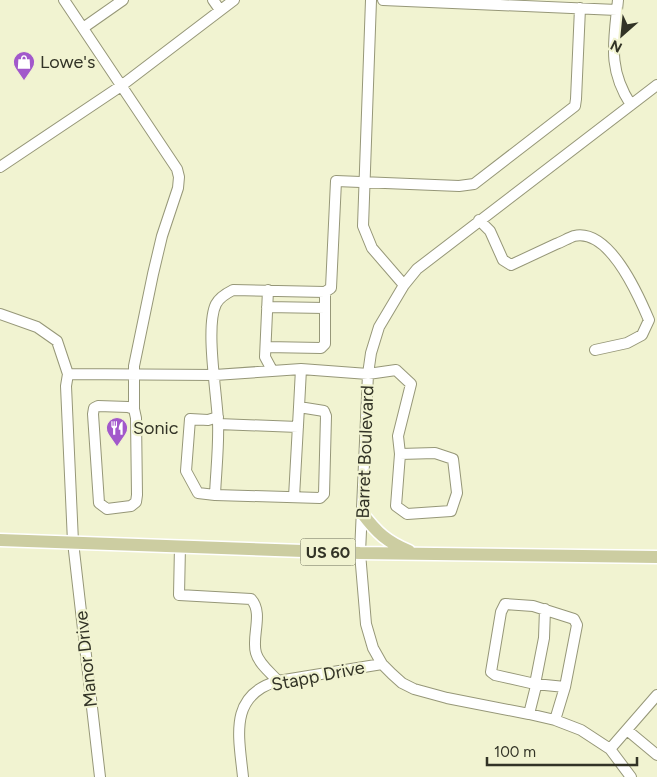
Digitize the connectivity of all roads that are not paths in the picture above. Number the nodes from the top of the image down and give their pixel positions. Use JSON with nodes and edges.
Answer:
{"nodes":[{"id":1,"x":64,"y":0,"type":"edge"},
{"id":2,"x":123,"y":0,"type":"edge"},
{"id":3,"x":213,"y":0,"type":"edge"},
{"id":4,"x":234,"y":0,"type":"edge"},
{"id":5,"x":371,"y":0,"type":"edge"},
{"id":6,"x":383,"y":0,"type":"edge"},
{"id":7,"x":617,"y":5,"type":"edge"},
{"id":8,"x":580,"y":8,"type":"junction"},
{"id":9,"x":220,"y":10,"type":"junction"},
{"id":10,"x":82,"y":28,"type":"junction"},
{"id":11,"x":657,"y":85,"type":"edge"},
{"id":12,"x":121,"y":86,"type":"junction"},
{"id":13,"x":631,"y":105,"type":"junction"},
{"id":14,"x":0,"y":168,"type":"edge"},
{"id":15,"x":364,"y":183,"type":"junction"},
{"id":16,"x":480,"y":220,"type":"junction"},
{"id":17,"x":404,"y":285,"type":"junction"},
{"id":18,"x":268,"y":290,"type":"junction"},
{"id":19,"x":325,"y":292,"type":"junction"},
{"id":20,"x":267,"y":306,"type":"junction"},
{"id":21,"x":325,"y":308,"type":"junction"},
{"id":22,"x":0,"y":314,"type":"edge"},
{"id":23,"x":266,"y":347,"type":"junction"},
{"id":24,"x":595,"y":350,"type":"dead end"},
{"id":25,"x":301,"y":369,"type":"junction"},
{"id":26,"x":272,"y":370,"type":"junction"},
{"id":27,"x":68,"y":374,"type":"junction"},
{"id":28,"x":133,"y":374,"type":"junction"},
{"id":29,"x":368,"y":374,"type":"junction"},
{"id":30,"x":215,"y":375,"type":"junction"},
{"id":31,"x":299,"y":407,"type":"junction"},
{"id":32,"x":134,"y":409,"type":"junction"},
{"id":33,"x":218,"y":420,"type":"junction"},
{"id":34,"x":298,"y":427,"type":"junction"},
{"id":35,"x":400,"y":454,"type":"junction"},
{"id":36,"x":215,"y":495,"type":"junction"},
{"id":37,"x":294,"y":497,"type":"junction"},
{"id":38,"x":362,"y":513,"type":"junction"},
{"id":39,"x":0,"y":540,"type":"edge"},
{"id":40,"x":73,"y":542,"type":"junction"},
{"id":41,"x":180,"y":546,"type":"junction"},
{"id":42,"x":360,"y":553,"type":"junction"},
{"id":43,"x":416,"y":554,"type":"junction"},
{"id":44,"x":657,"y":558,"type":"edge"},
{"id":45,"x":545,"y":610,"type":"junction"},
{"id":46,"x":382,"y":664,"type":"junction"},
{"id":47,"x":278,"y":681,"type":"junction"},
{"id":48,"x":535,"y":684,"type":"junction"},
{"id":49,"x":565,"y":687,"type":"junction"},
{"id":50,"x":657,"y":695,"type":"edge"},
{"id":51,"x":529,"y":714,"type":"junction"},
{"id":52,"x":555,"y":720,"type":"junction"},
{"id":53,"x":627,"y":730,"type":"junction"},
{"id":54,"x":610,"y":750,"type":"junction"},
{"id":55,"x":657,"y":755,"type":"edge"},
{"id":56,"x":100,"y":777,"type":"edge"},
{"id":57,"x":243,"y":777,"type":"edge"},
{"id":58,"x":631,"y":777,"type":"edge"}],
"edges":[{"from":1,"to":10,"type":"street"},
{"from":2,"to":10,"type":"street"},
{"from":3,"to":9,"type":"street"},
{"from":4,"to":9,"type":"street"},
{"from":5,"to":15,"type":"street"},
{"from":6,"to":8,"type":"street"},
{"from":7,"to":8,"type":"street"},
{"from":7,"to":13,"type":"street"},
{"from":8,"to":15,"type":"street"},
{"from":9,"to":12,"type":"street"},
{"from":10,"to":12,"type":"street"},
{"from":11,"to":13,"type":"street","name":"Barret Boulevard"},
{"from":12,"to":14,"type":"street"},
{"from":12,"to":28,"type":"street"},
{"from":13,"to":16,"type":"street","name":"Barret Boulevard"},
{"from":15,"to":17,"type":"street"},
{"from":15,"to":19,"type":"street"},
{"from":16,"to":17,"type":"street","name":"Barret Boulevard"},
{"from":16,"to":24,"type":"street"},
{"from":17,"to":29,"type":"street","name":"Barret Boulevard"},
{"from":18,"to":19,"type":"street"},
{"from":18,"to":20,"type":"street"},
{"from":18,"to":30,"type":"street"},
{"from":19,"to":21,"type":"street"},
{"from":20,"to":21,"type":"street"},
{"from":20,"to":23,"type":"street"},
{"from":21,"to":23,"type":"street"},
{"from":22,"to":27,"type":"street"},
{"from":23,"to":26,"type":"street"},
{"from":25,"to":26,"type":"street"},
{"from":25,"to":29,"type":"street"},
{"from":25,"to":31,"type":"street"},
{"from":26,"to":30,"type":"street"},
{"from":27,"to":28,"type":"street"},
{"from":27,"to":40,"type":"street","name":"Manor Drive"},
{"from":28,"to":30,"type":"street"},
{"from":28,"to":32,"type":"street"},
{"from":29,"to":35,"type":"street"},
{"from":29,"to":38,"type":"street","name":"Barret Boulevard"},
{"from":30,"to":33,"type":"street"},
{"from":31,"to":34,"type":"street"},
{"from":31,"to":37,"type":"street"},
{"from":32,"to":32,"type":"street"},
{"from":33,"to":34,"type":"street"},
{"from":33,"to":36,"type":"street"},
{"from":33,"to":36,"type":"street"},
{"from":34,"to":37,"type":"street"},
{"from":35,"to":35,"type":"street"},
{"from":36,"to":37,"type":"street"},
{"from":38,"to":42,"type":"street","name":"Barret Boulevard"},
{"from":38,"to":43,"type":"main road"},
{"from":39,"to":40,"type":"main road","number":"US 60"},
{"from":40,"to":41,"type":"main road","number":"US 60"},
{"from":40,"to":56,"type":"street","name":"Manor Drive"},
{"from":41,"to":42,"type":"main road","number":"US 60"},
{"from":41,"to":47,"type":"street"},
{"from":42,"to":43,"type":"main road","number":"US 60"},
{"from":42,"to":46,"type":"street","name":"Barret Boulevard"},
{"from":43,"to":44,"type":"main road","number":"US 60"},
{"from":45,"to":48,"type":"street"},
{"from":45,"to":48,"type":"street"},
{"from":45,"to":49,"type":"street"},
{"from":46,"to":47,"type":"street","name":"Stapp Drive"},
{"from":46,"to":51,"type":"street","name":"Barret Boulevard"},
{"from":47,"to":57,"type":"street","name":"Stapp Drive"},
{"from":48,"to":49,"type":"street"},
{"from":48,"to":51,"type":"street"},
{"from":49,"to":52,"type":"street"},
{"from":50,"to":53,"type":"street"},
{"from":51,"to":52,"type":"street","name":"Barret Boulevard"},
{"from":52,"to":54,"type":"street","name":"Barret Boulevard"},
{"from":53,"to":54,"type":"street"},
{"from":53,"to":55,"type":"street"},
{"from":54,"to":58,"type":"street","name":"Barret Boulevard"}]}
